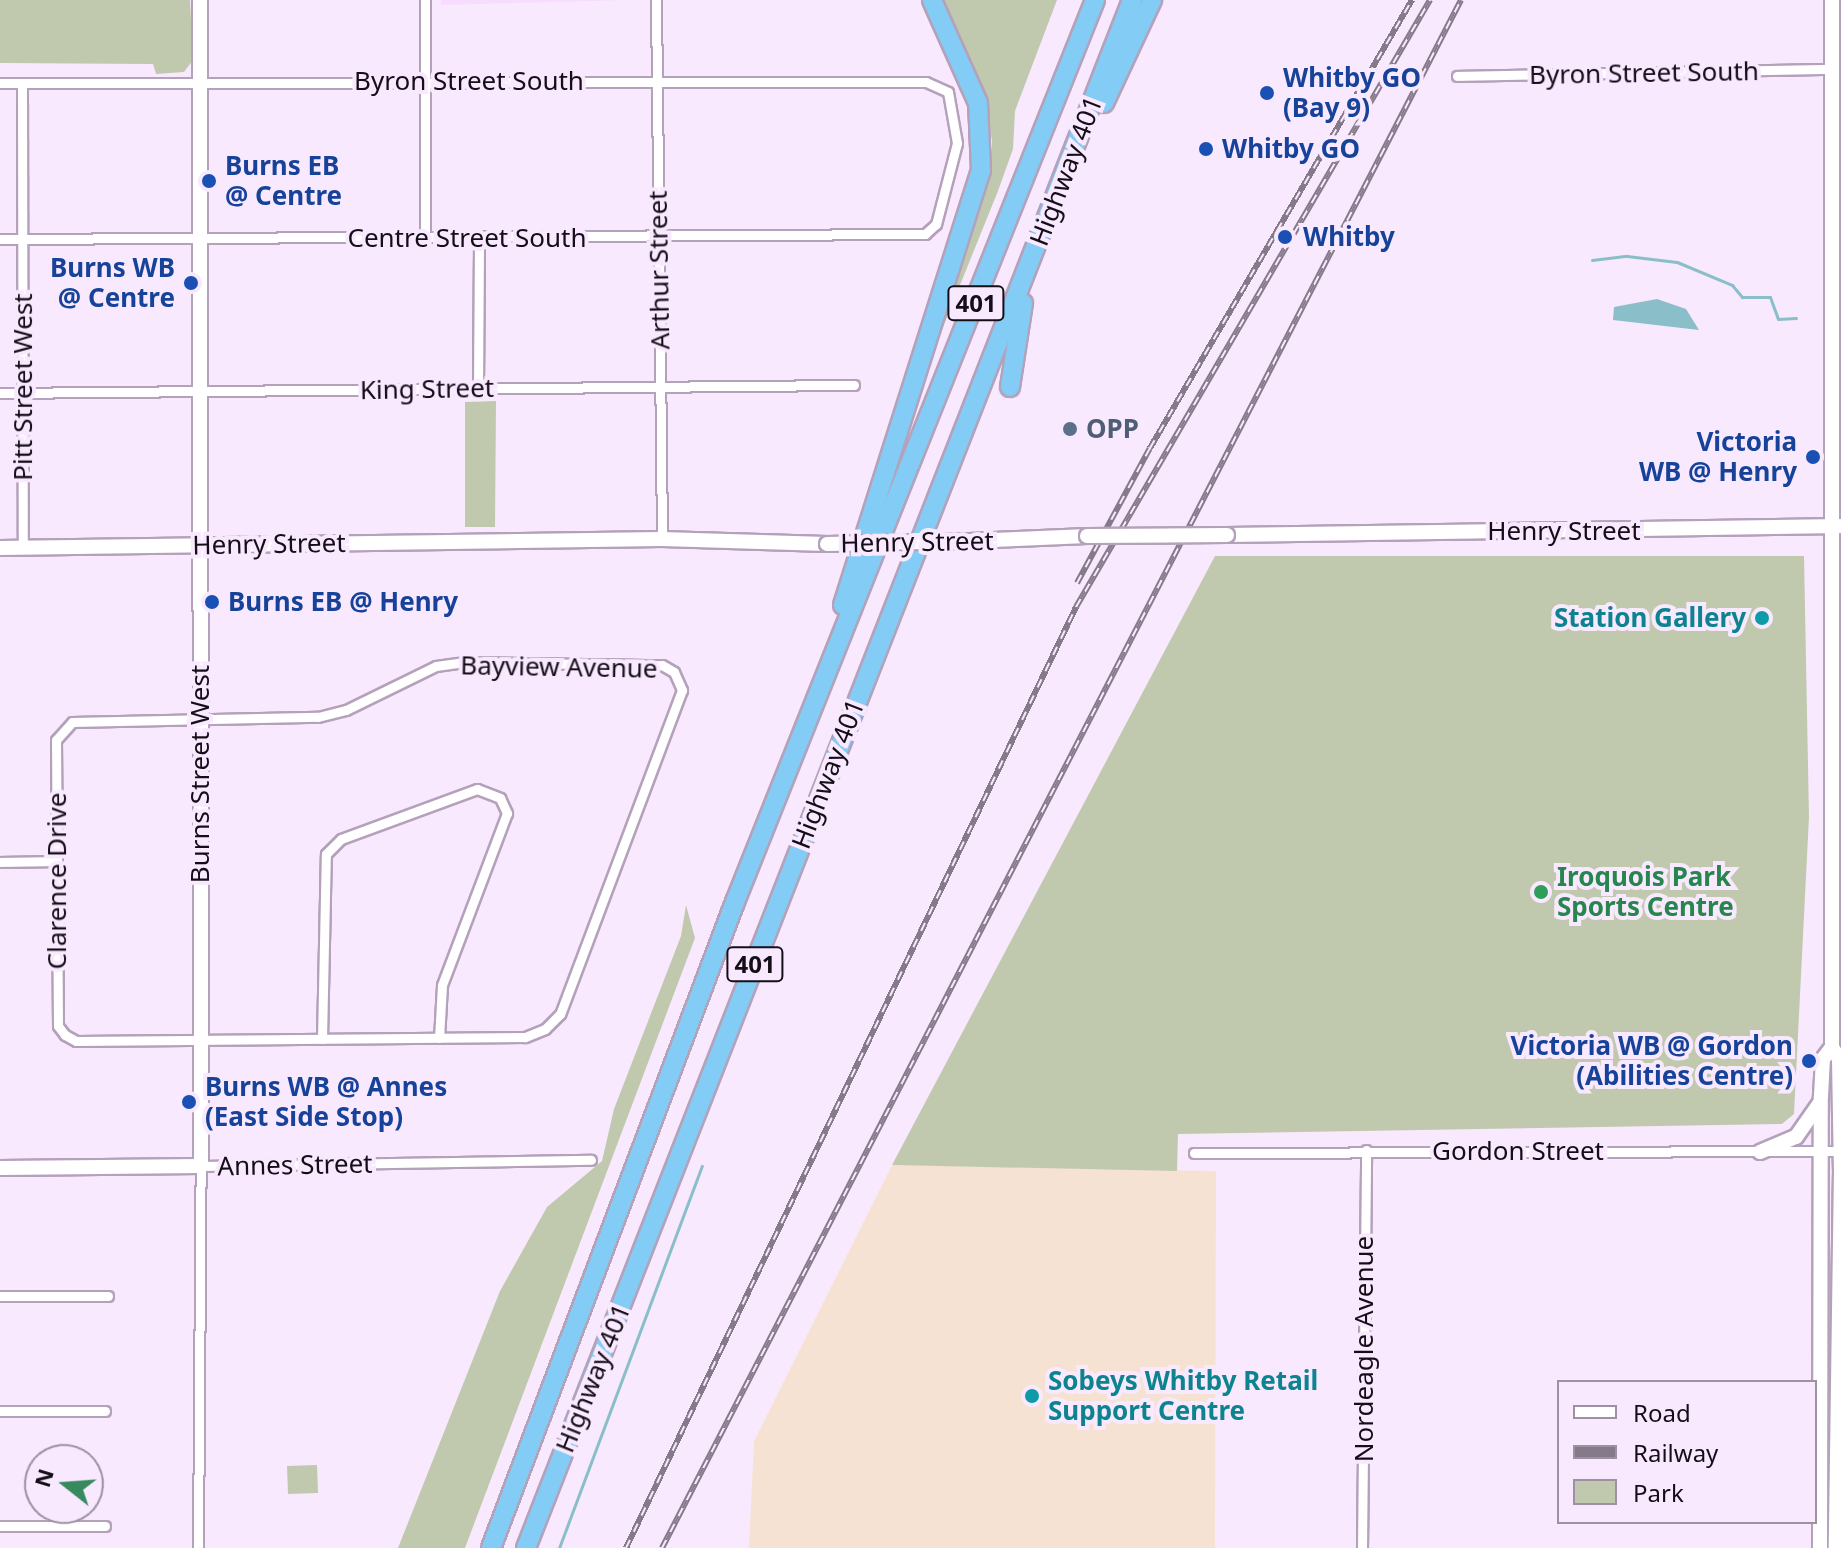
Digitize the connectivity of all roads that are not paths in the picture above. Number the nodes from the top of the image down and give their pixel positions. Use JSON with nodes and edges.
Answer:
{"nodes":[{"id":1,"x":200,"y":0,"type":"edge"},
{"id":2,"x":425,"y":0,"type":"edge"},
{"id":3,"x":656,"y":0,"type":"edge"},
{"id":4,"x":932,"y":0,"type":"edge"},
{"id":5,"x":1092,"y":0,"type":"edge"},
{"id":6,"x":1132,"y":0,"type":"edge"},
{"id":7,"x":1152,"y":0,"type":"edge"},
{"id":8,"x":1832,"y":0,"type":"edge"},
{"id":9,"x":1831,"y":69,"type":"junction"},
{"id":10,"x":1457,"y":76,"type":"dead end"},
{"id":11,"x":425,"y":81,"type":"junction"},
{"id":12,"x":657,"y":81,"type":"junction"},
{"id":13,"x":200,"y":82,"type":"junction"},
{"id":14,"x":0,"y":83,"type":"edge"},
{"id":15,"x":22,"y":83,"type":"junction"},
{"id":16,"x":1836,"y":129,"type":"edge"},
{"id":17,"x":933,"y":231,"type":"joint"},
{"id":18,"x":658,"y":236,"type":"junction"},
{"id":19,"x":201,"y":238,"type":"junction"},
{"id":20,"x":479,"y":238,"type":"junction"},
{"id":21,"x":0,"y":239,"type":"edge"},
{"id":22,"x":22,"y":239,"type":"junction"},
{"id":23,"x":425,"y":239,"type":"junction"},
{"id":24,"x":1034,"y":254,"type":"junction"},
{"id":25,"x":854,"y":385,"type":"dead end"},
{"id":26,"x":661,"y":386,"type":"junction"},
{"id":27,"x":1010,"y":387,"type":"dead end"},
{"id":28,"x":478,"y":388,"type":"junction"},
{"id":29,"x":24,"y":392,"type":"junction"},
{"id":30,"x":201,"y":392,"type":"junction"},
{"id":31,"x":0,"y":393,"type":"edge"},
{"id":32,"x":1837,"y":526,"type":"edge"},
{"id":33,"x":662,"y":539,"type":"junction"},
{"id":34,"x":202,"y":544,"type":"junction"},
{"id":35,"x":23,"y":547,"type":"junction"},
{"id":36,"x":0,"y":548,"type":"edge"},
{"id":37,"x":200,"y":720,"type":"junction"},
{"id":38,"x":57,"y":861,"type":"junction"},
{"id":39,"x":0,"y":862,"type":"edge"},
{"id":40,"x":735,"y":902,"type":"junction"},
{"id":41,"x":439,"y":1038,"type":"junction"},
{"id":42,"x":322,"y":1039,"type":"junction"},
{"id":43,"x":200,"y":1041,"type":"junction"},
{"id":44,"x":1832,"y":1047,"type":"junction"},
{"id":45,"x":1821,"y":1096,"type":"junction"},
{"id":46,"x":1366,"y":1150,"type":"junction"},
{"id":47,"x":1823,"y":1151,"type":"junction"},
{"id":48,"x":1840,"y":1151,"type":"edge"},
{"id":49,"x":1760,"y":1152,"type":"junction"},
{"id":50,"x":1194,"y":1153,"type":"dead end"},
{"id":51,"x":591,"y":1160,"type":"dead end"},
{"id":52,"x":201,"y":1166,"type":"junction"},
{"id":53,"x":0,"y":1168,"type":"edge"},
{"id":54,"x":0,"y":1296,"type":"edge"},
{"id":55,"x":108,"y":1296,"type":"dead end"},
{"id":56,"x":0,"y":1411,"type":"edge"},
{"id":57,"x":105,"y":1411,"type":"dead end"},
{"id":58,"x":0,"y":1526,"type":"edge"},
{"id":59,"x":105,"y":1526,"type":"dead end"},
{"id":60,"x":198,"y":1548,"type":"edge"},
{"id":61,"x":491,"y":1548,"type":"edge"},
{"id":62,"x":526,"y":1548,"type":"edge"},
{"id":63,"x":1362,"y":1548,"type":"edge"},
{"id":64,"x":1820,"y":1548,"type":"edge"},
{"id":65,"x":1836,"y":1548,"type":"edge"}],
"edges":[{"from":1,"to":13,"type":"main road","name":"Burns Street West"},
{"from":2,"to":11,"type":"street"},
{"from":3,"to":12,"type":"street","name":"Arthur Street"},
{"from":4,"to":40,"type":"highway"},
{"from":5,"to":40,"type":"highway","name":"Highway 401","number":"401"},
{"from":6,"to":24,"type":"highway","name":"Highway 401","number":"401"},
{"from":7,"to":24,"type":"highway"},
{"from":8,"to":9,"type":"main road"},
{"from":9,"to":10,"type":"street","name":"Byron Street South"},
{"from":9,"to":16,"type":"main road"},
{"from":11,"to":12,"type":"street","name":"Byron Street South"},
{"from":11,"to":13,"type":"street","name":"Byron Street South"},
{"from":11,"to":23,"type":"street"},
{"from":12,"to":17,"type":"street","name":"Byron Street South"},
{"from":12,"to":18,"type":"street","name":"Arthur Street"},
{"from":13,"to":15,"type":"street","name":"Byron Street South"},
{"from":13,"to":19,"type":"main road","name":"Burns Street West"},
{"from":14,"to":15,"type":"street","name":"Byron Street South"},
{"from":15,"to":22,"type":"street","name":"Pitt Street West"},
{"from":16,"to":32,"type":"main road"},
{"from":17,"to":18,"type":"street","name":"Centre Street South"},
{"from":18,"to":20,"type":"street","name":"Centre Street South"},
{"from":18,"to":26,"type":"street","name":"Arthur Street"},
{"from":19,"to":22,"type":"street","name":"Centre Street South"},
{"from":19,"to":23,"type":"street","name":"Centre Street South"},
{"from":19,"to":30,"type":"main road","name":"Burns Street West"},
{"from":20,"to":23,"type":"street","name":"Centre Street South"},
{"from":20,"to":28,"type":"street"},
{"from":21,"to":22,"type":"street","name":"Centre Street South"},
{"from":22,"to":29,"type":"street","name":"Pitt Street West"},
{"from":24,"to":27,"type":"highway"},
{"from":24,"to":62,"type":"highway","name":"Highway 401","number":"401"},
{"from":25,"to":26,"type":"street","name":"King Street"},
{"from":26,"to":28,"type":"street","name":"King Street"},
{"from":26,"to":33,"type":"street","name":"Arthur Street"},
{"from":28,"to":30,"type":"street","name":"King Street"},
{"from":29,"to":30,"type":"street","name":"King Street"},
{"from":29,"to":31,"type":"street","name":"King Street"},
{"from":29,"to":35,"type":"street","name":"Pitt Street West"},
{"from":30,"to":34,"type":"main road","name":"Burns Street West"},
{"from":32,"to":33,"type":"main road","name":"Henry Street","bridge":true},
{"from":32,"to":44,"type":"main road"},
{"from":33,"to":34,"type":"main road","name":"Henry Street"},
{"from":34,"to":35,"type":"main road","name":"Henry Street"},
{"from":34,"to":37,"type":"main road","name":"Burns Street West"},
{"from":35,"to":36,"type":"main road","name":"Henry Street"},
{"from":37,"to":38,"type":"street","name":"Clarence Drive"},
{"from":37,"to":41,"type":"street","name":"Bayview Avenue"},
{"from":37,"to":43,"type":"main road","name":"Burns Street West"},
{"from":38,"to":39,"type":"street"},
{"from":38,"to":43,"type":"street","name":"Clarence Drive"},
{"from":40,"to":61,"type":"highway","name":"Highway 401","number":"401"},
{"from":41,"to":42,"type":"street","name":"Bayview Avenue"},
{"from":41,"to":42,"type":"street"},
{"from":42,"to":43,"type":"street","name":"Clarence Drive"},
{"from":43,"to":52,"type":"main road","name":"Burns Street West"},
{"from":44,"to":45,"type":"main road"},
{"from":44,"to":48,"type":"main road"},
{"from":45,"to":47,"type":"main road"},
{"from":45,"to":49,"type":"main road"},
{"from":46,"to":49,"type":"street","name":"Gordon Street"},
{"from":46,"to":50,"type":"street","name":"Gordon Street"},
{"from":46,"to":63,"type":"street","name":"Nordeagle Avenue"},
{"from":47,"to":48,"type":"street","name":"Gordon Street"},
{"from":47,"to":49,"type":"street","name":"Gordon Street"},
{"from":47,"to":64,"type":"main road"},
{"from":48,"to":65,"type":"main road"},
{"from":51,"to":52,"type":"street","name":"Annes Street"},
{"from":52,"to":53,"type":"main road","name":"Annes Street"},
{"from":52,"to":60,"type":"street","name":"Burns Street West"},
{"from":54,"to":55,"type":"street"},
{"from":56,"to":57,"type":"street"},
{"from":58,"to":59,"type":"street"}]}
